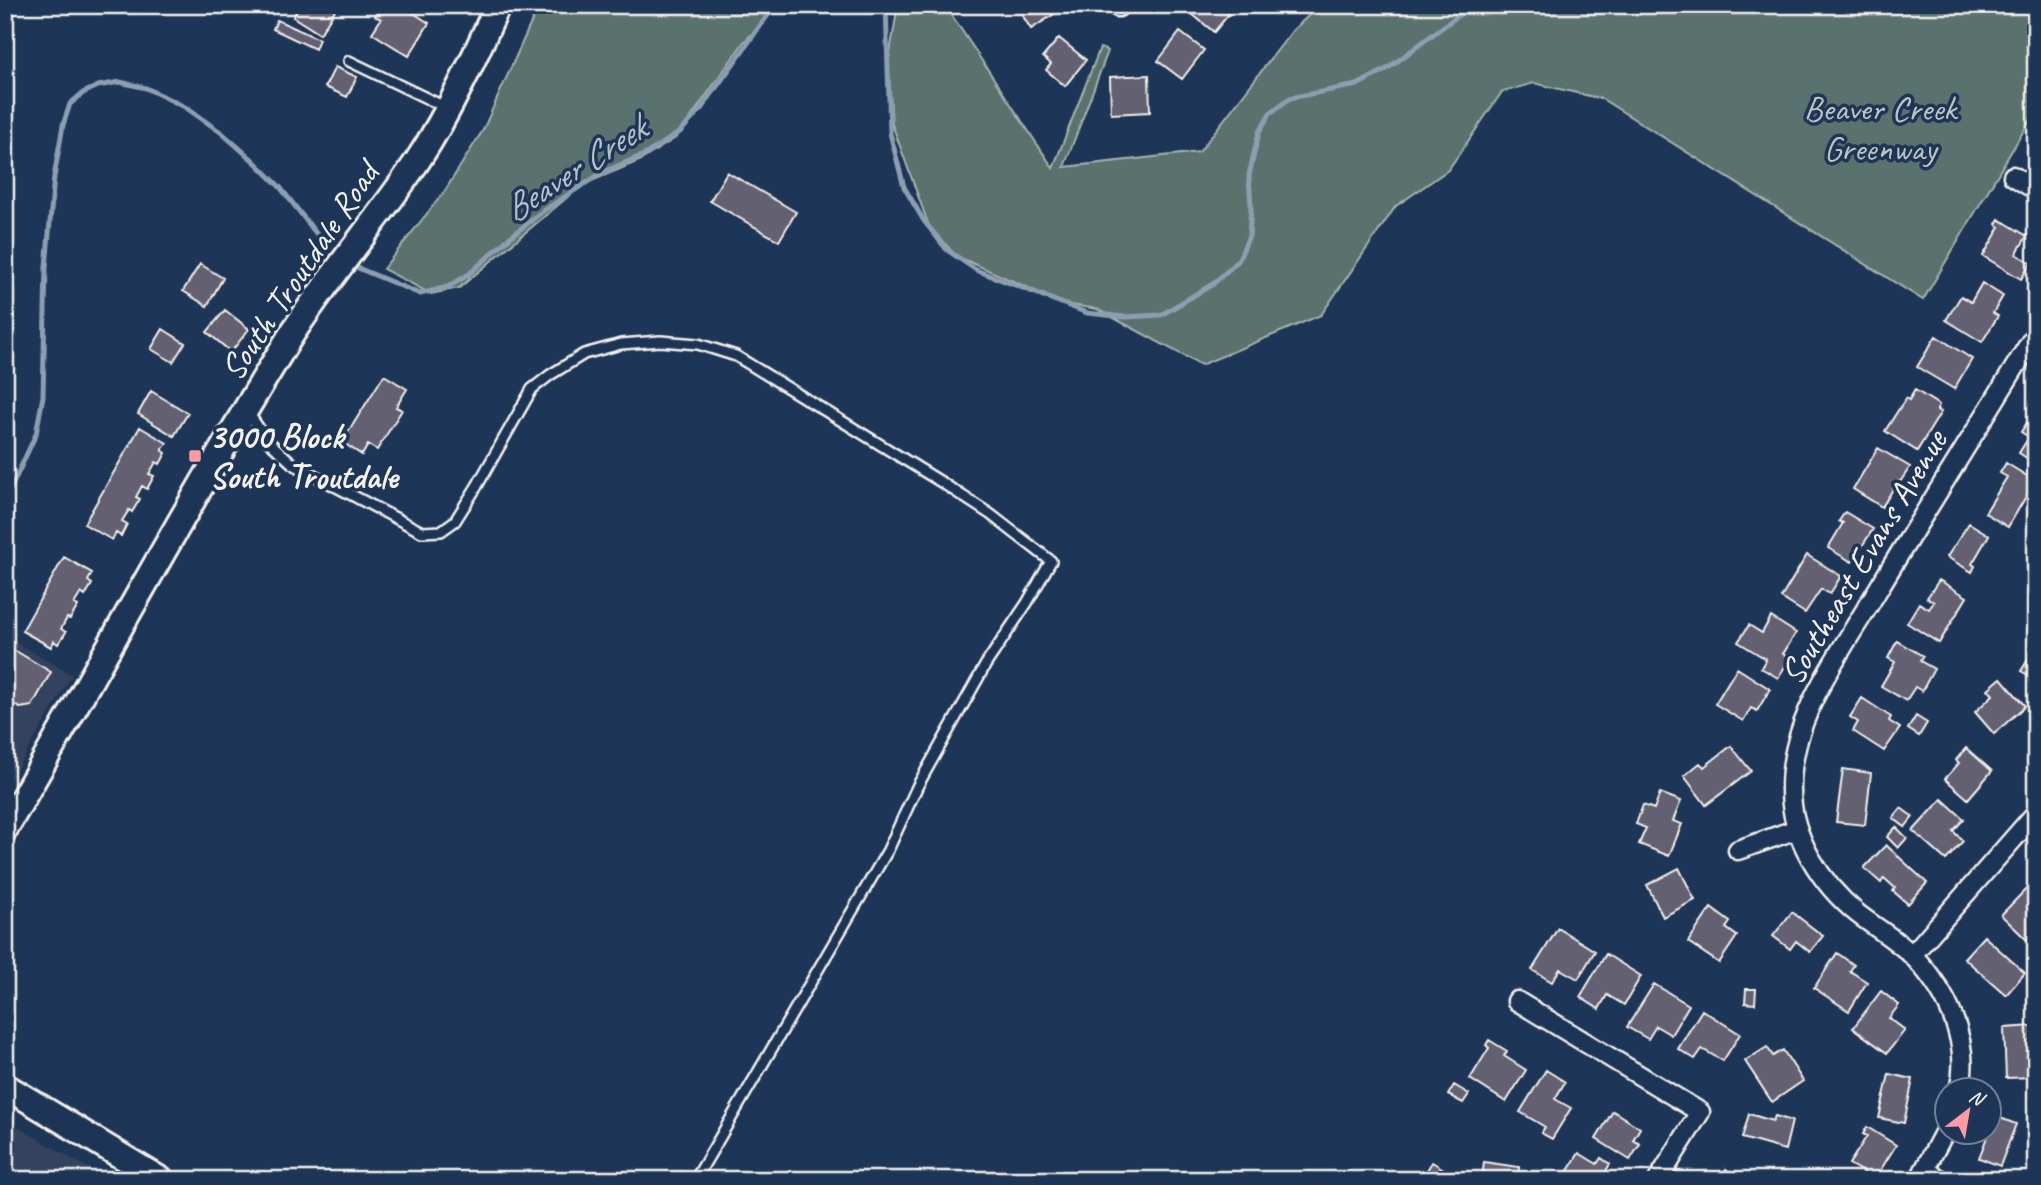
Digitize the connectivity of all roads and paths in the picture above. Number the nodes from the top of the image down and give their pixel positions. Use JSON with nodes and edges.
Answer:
{"nodes":[{"id":1,"x":498,"y":5,"type":"edge"},
{"id":2,"x":349,"y":61,"type":"dead end"},
{"id":3,"x":449,"y":109,"type":"junction"},
{"id":4,"x":2013,"y":176,"type":"dead end"},
{"id":5,"x":2036,"y":190,"type":"edge"},
{"id":6,"x":2036,"y":333,"type":"edge"},
{"id":7,"x":246,"y":410,"type":"junction"},
{"id":8,"x":2036,"y":813,"type":"edge"},
{"id":9,"x":5,"y":829,"type":"edge"},
{"id":10,"x":1797,"y":829,"type":"junction"},
{"id":11,"x":1738,"y":850,"type":"dead end"},
{"id":12,"x":1912,"y":956,"type":"junction"},
{"id":13,"x":1517,"y":1001,"type":"dead end"},
{"id":14,"x":1963,"y":1076,"type":"edge"},
{"id":15,"x":5,"y":1086,"type":"edge"},
{"id":16,"x":1938,"y":1146,"type":"edge"},
{"id":17,"x":1922,"y":1175,"type":"edge"},
{"id":18,"x":161,"y":1180,"type":"edge"},
{"id":19,"x":695,"y":1180,"type":"edge"},
{"id":20,"x":1658,"y":1180,"type":"edge"},
{"id":21,"x":1941,"y":1180,"type":"edge"}],
"edges":[{"from":1,"to":3,"type":"main road","name":"South Troutdale Road"},
{"from":2,"to":3,"type":"lane"},
{"from":3,"to":7,"type":"main road","name":"South Troutdale Road"},
{"from":4,"to":5,"type":"street"},
{"from":6,"to":10,"type":"street","name":"Southeast Evans Avenue"},
{"from":7,"to":9,"type":"main road","name":"South Troutdale Road"},
{"from":7,"to":19,"type":"lane"},
{"from":8,"to":12,"type":"street"},
{"from":10,"to":11,"type":"street"},
{"from":10,"to":12,"type":"street","name":"Southeast Evans Avenue"},
{"from":12,"to":14,"type":"street","name":"Southeast Evans Avenue"},
{"from":13,"to":20,"type":"street"},
{"from":15,"to":18,"type":"main road"},
{"from":16,"to":17,"type":"street"},
{"from":17,"to":21,"type":"street"}]}
